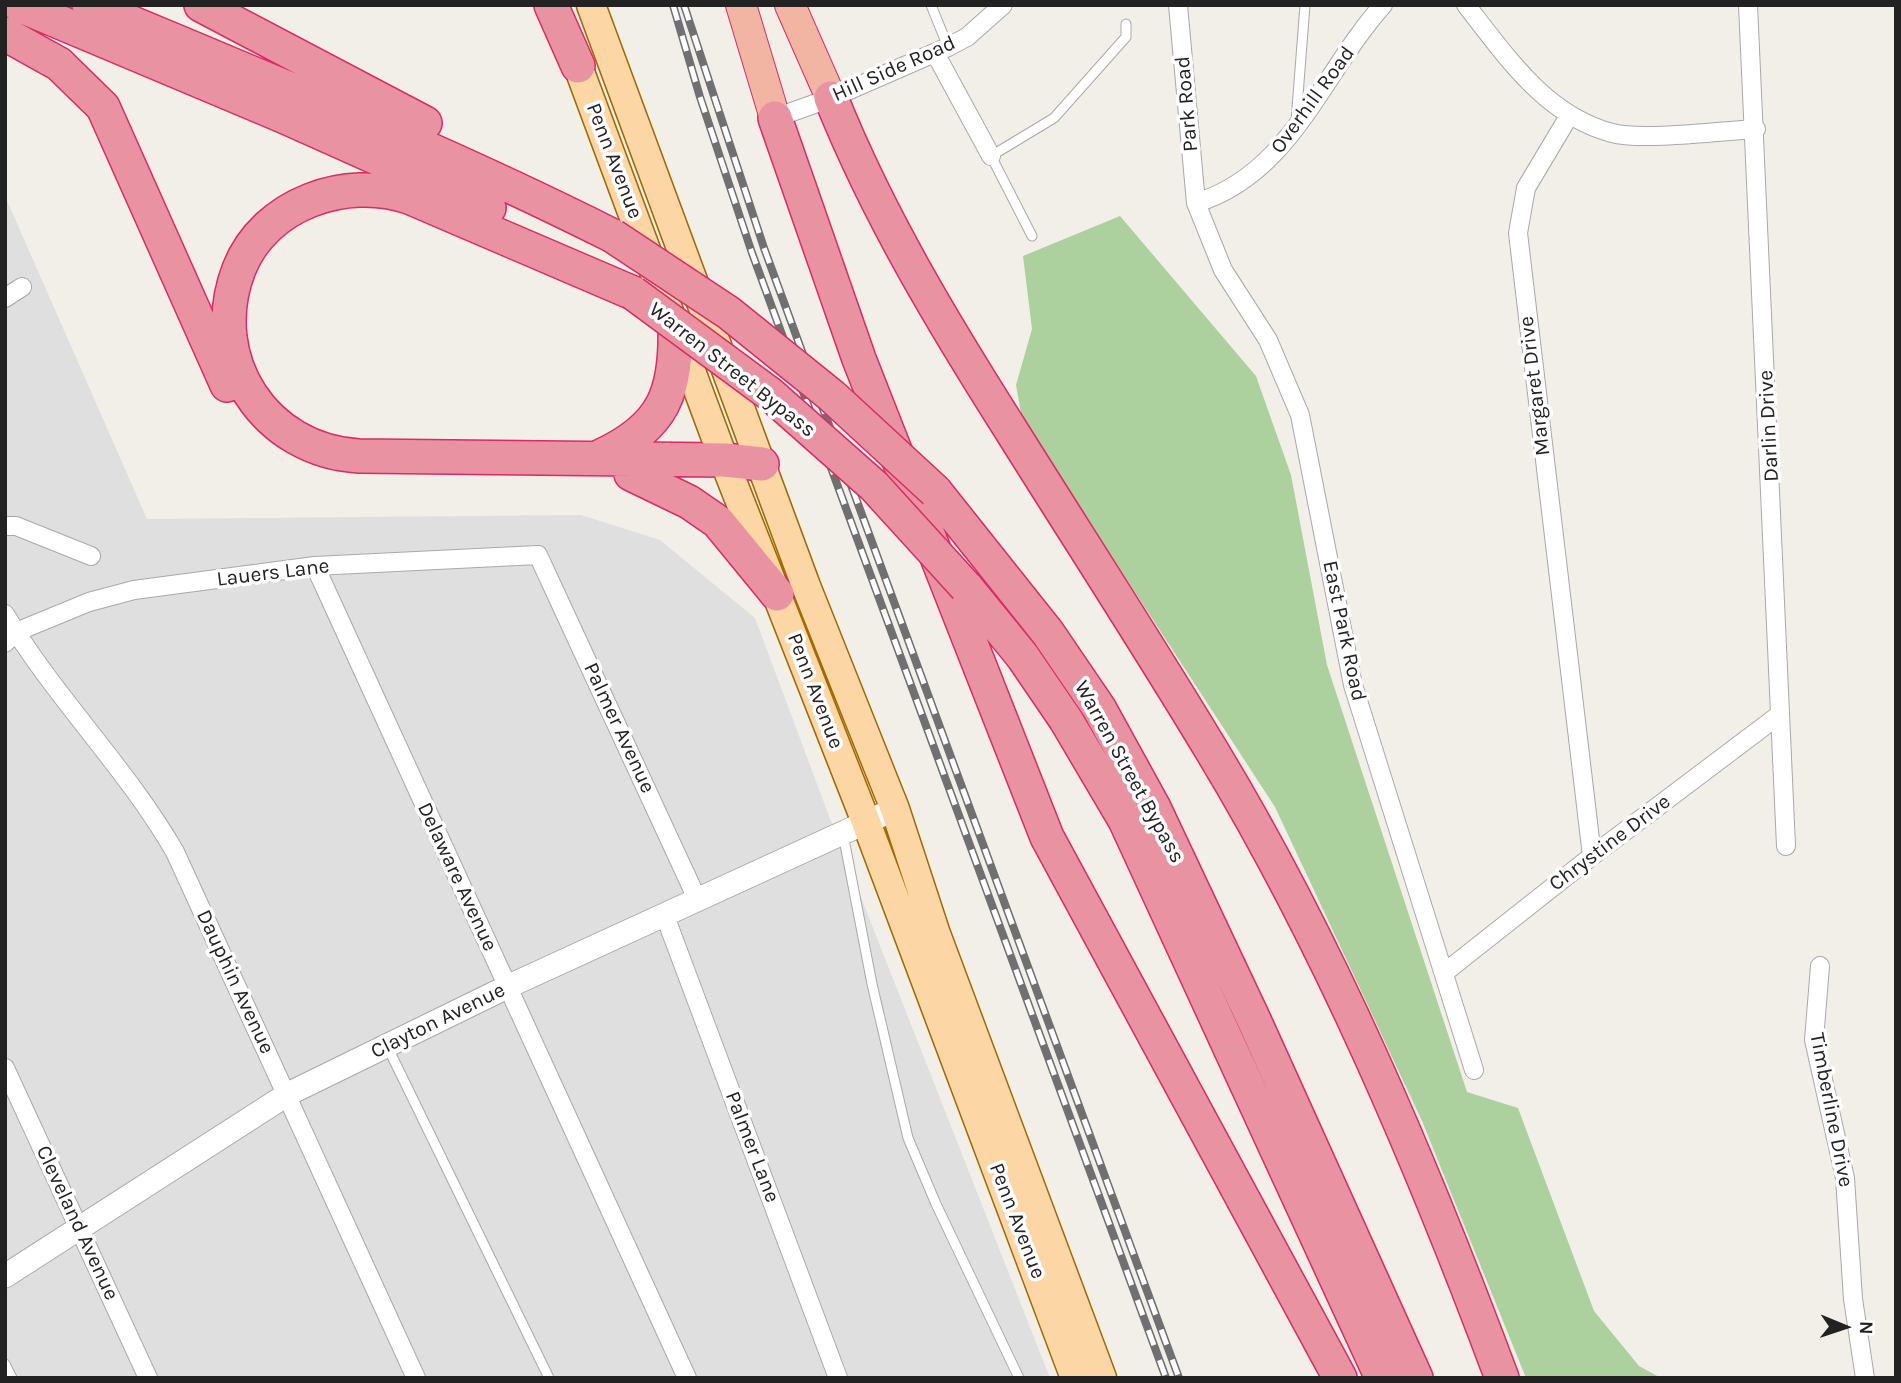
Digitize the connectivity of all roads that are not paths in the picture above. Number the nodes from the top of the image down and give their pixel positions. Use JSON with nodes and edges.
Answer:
{"nodes":[{"id":1,"x":19,"y":5,"type":"edge"},
{"id":2,"x":89,"y":5,"type":"edge"},
{"id":3,"x":201,"y":5,"type":"edge"},
{"id":4,"x":553,"y":5,"type":"edge"},
{"id":5,"x":591,"y":5,"type":"edge"},
{"id":6,"x":741,"y":5,"type":"edge"},
{"id":7,"x":790,"y":5,"type":"edge"},
{"id":8,"x":931,"y":5,"type":"edge"},
{"id":9,"x":1003,"y":5,"type":"edge"},
{"id":10,"x":1178,"y":5,"type":"edge"},
{"id":11,"x":1305,"y":5,"type":"edge"},
{"id":12,"x":1383,"y":5,"type":"edge"},
{"id":13,"x":1466,"y":5,"type":"edge"},
{"id":14,"x":1748,"y":5,"type":"edge"},
{"id":15,"x":1126,"y":24,"type":"dead end"},
{"id":16,"x":5,"y":34,"type":"edge"},
{"id":17,"x":942,"y":50,"type":"junction"},
{"id":18,"x":578,"y":66,"type":"joint"},
{"id":19,"x":831,"y":98,"type":"junction"},
{"id":20,"x":1569,"y":117,"type":"junction"},
{"id":21,"x":775,"y":118,"type":"junction"},
{"id":22,"x":1295,"y":129,"type":"junction"},
{"id":23,"x":1756,"y":129,"type":"junction"},
{"id":24,"x":990,"y":156,"type":"junction"},
{"id":25,"x":1196,"y":203,"type":"junction"},
{"id":26,"x":613,"y":236,"type":"junction"},
{"id":27,"x":1032,"y":236,"type":"dead end"},
{"id":28,"x":22,"y":287,"type":"dead end"},
{"id":29,"x":633,"y":293,"type":"junction"},
{"id":30,"x":5,"y":298,"type":"edge"},
{"id":31,"x":675,"y":325,"type":"junction"},
{"id":32,"x":597,"y":458,"type":"junction"},
{"id":33,"x":762,"y":464,"type":"junction"},
{"id":34,"x":728,"y":468,"type":"junction"},
{"id":35,"x":631,"y":474,"type":"junction"},
{"id":36,"x":5,"y":526,"type":"edge"},
{"id":37,"x":538,"y":555,"type":"joint"},
{"id":38,"x":91,"y":556,"type":"dead end"},
{"id":39,"x":314,"y":566,"type":"junction"},
{"id":40,"x":777,"y":594,"type":"junction"},
{"id":41,"x":5,"y":614,"type":"edge"},
{"id":42,"x":11,"y":637,"type":"edge"},
{"id":43,"x":1779,"y":715,"type":"junction"},
{"id":44,"x":895,"y":809,"type":"junction"},
{"id":45,"x":854,"y":827,"type":"junction"},
{"id":46,"x":1786,"y":846,"type":"dead end"},
{"id":47,"x":1592,"y":856,"type":"junction"},
{"id":48,"x":698,"y":901,"type":"junction"},
{"id":49,"x":665,"y":916,"type":"junction"},
{"id":50,"x":1821,"y":967,"type":"dead end"},
{"id":51,"x":1444,"y":973,"type":"junction"},
{"id":52,"x":507,"y":987,"type":"junction"},
{"id":53,"x":387,"y":1045,"type":"junction"},
{"id":54,"x":5,"y":1068,"type":"edge"},
{"id":55,"x":1474,"y":1070,"type":"dead end"},
{"id":56,"x":288,"y":1094,"type":"junction"},
{"id":57,"x":79,"y":1227,"type":"junction"},
{"id":58,"x":5,"y":1276,"type":"edge"},
{"id":59,"x":5,"y":1364,"type":"edge"},
{"id":60,"x":12,"y":1378,"type":"edge"},
{"id":61,"x":148,"y":1378,"type":"edge"},
{"id":62,"x":416,"y":1378,"type":"edge"},
{"id":63,"x":549,"y":1378,"type":"edge"},
{"id":64,"x":687,"y":1378,"type":"edge"},
{"id":65,"x":838,"y":1378,"type":"edge"},
{"id":66,"x":1019,"y":1378,"type":"edge"},
{"id":67,"x":1075,"y":1378,"type":"edge"},
{"id":68,"x":1102,"y":1378,"type":"edge"},
{"id":69,"x":1340,"y":1378,"type":"edge"},
{"id":70,"x":1382,"y":1378,"type":"edge"},
{"id":71,"x":1416,"y":1378,"type":"edge"},
{"id":72,"x":1502,"y":1378,"type":"edge"},
{"id":73,"x":1865,"y":1378,"type":"edge"}],
"edges":[{"from":1,"to":29,"type":"highway"},
{"from":2,"to":26,"type":"highway"},
{"from":3,"to":26,"type":"highway"},
{"from":4,"to":18,"type":"highway"},
{"from":5,"to":33,"type":"main road","name":"Penn Avenue"},
{"from":6,"to":21,"type":"highway"},
{"from":7,"to":19,"type":"highway"},
{"from":8,"to":17,"type":"lane"},
{"from":9,"to":17,"type":"street","name":"Hill Side Road"},
{"from":10,"to":25,"type":"street","name":"Park Road"},
{"from":11,"to":22,"type":"lane"},
{"from":12,"to":22,"type":"street","name":"Overhill Road"},
{"from":13,"to":20,"type":"street"},
{"from":14,"to":23,"type":"street","name":"Darlin Drive"},
{"from":15,"to":24,"type":"lane"},
{"from":16,"to":35,"type":"highway"},
{"from":17,"to":19,"type":"street","name":"Hill Side Road"},
{"from":17,"to":24,"type":"street"},
{"from":18,"to":31,"type":"main road","name":"Penn Avenue"},
{"from":19,"to":21,"type":"street","name":"Hill Side Road"},
{"from":19,"to":72,"type":"highway"},
{"from":20,"to":23,"type":"street"},
{"from":20,"to":47,"type":"street","name":"Margaret Drive"},
{"from":21,"to":69,"type":"highway"},
{"from":22,"to":25,"type":"street","name":"Overhill Road"},
{"from":23,"to":43,"type":"street","name":"Darlin Drive"},
{"from":24,"to":27,"type":"lane"},
{"from":25,"to":51,"type":"street","name":"East Park Road"},
{"from":26,"to":71,"type":"highway","name":"Warren Street Bypass","bridge":true},
{"from":28,"to":30,"type":"street"},
{"from":29,"to":32,"type":"highway"},
{"from":29,"to":70,"type":"highway","name":"Warren Street Bypass","bridge":true},
{"from":31,"to":32,"type":"highway"},
{"from":31,"to":34,"type":"main road","name":"Penn Avenue"},
{"from":32,"to":34,"type":"highway"},
{"from":33,"to":34,"type":"highway"},
{"from":33,"to":44,"type":"main road","name":"Penn Avenue"},
{"from":34,"to":35,"type":"highway"},
{"from":34,"to":40,"type":"main road","name":"Penn Avenue"},
{"from":35,"to":40,"type":"highway"},
{"from":36,"to":38,"type":"street"},
{"from":37,"to":39,"type":"street","name":"Lauers Lane"},
{"from":37,"to":48,"type":"street","name":"Palmer Avenue"},
{"from":39,"to":42,"type":"street","name":"Lauers Lane"},
{"from":39,"to":52,"type":"street","name":"Delaware Avenue"},
{"from":40,"to":45,"type":"main road","name":"Penn Avenue"},
{"from":41,"to":42,"type":"street","name":"Dauphin Avenue"},
{"from":42,"to":56,"type":"street","name":"Dauphin Avenue"},
{"from":43,"to":46,"type":"street","name":"Darlin Drive"},
{"from":43,"to":47,"type":"street","name":"Chrystine Drive"},
{"from":44,"to":45,"type":"street","name":"Clayton Avenue"},
{"from":44,"to":68,"type":"main road","name":"Penn Avenue"},
{"from":45,"to":48,"type":"street","name":"Clayton Avenue"},
{"from":45,"to":66,"type":"lane"},
{"from":45,"to":67,"type":"main road","name":"Penn Avenue"},
{"from":47,"to":51,"type":"street","name":"Chrystine Drive"},
{"from":48,"to":49,"type":"street","name":"Clayton Avenue"},
{"from":49,"to":52,"type":"street","name":"Clayton Avenue"},
{"from":49,"to":65,"type":"street","name":"Palmer Lane"},
{"from":50,"to":73,"type":"street","name":"Timberline Drive"},
{"from":51,"to":55,"type":"street","name":"East Park Road"},
{"from":52,"to":53,"type":"street","name":"Clayton Avenue"},
{"from":52,"to":64,"type":"street","name":"Delaware Avenue"},
{"from":53,"to":56,"type":"street","name":"Clayton Avenue"},
{"from":53,"to":63,"type":"lane"},
{"from":54,"to":57,"type":"street","name":"Cleveland Avenue"},
{"from":56,"to":57,"type":"street","name":"Clayton Avenue"},
{"from":56,"to":62,"type":"street","name":"Dauphin Avenue"},
{"from":57,"to":58,"type":"street","name":"Clayton Avenue"},
{"from":57,"to":61,"type":"street","name":"Cleveland Avenue"},
{"from":59,"to":60,"type":"lane"}]}
